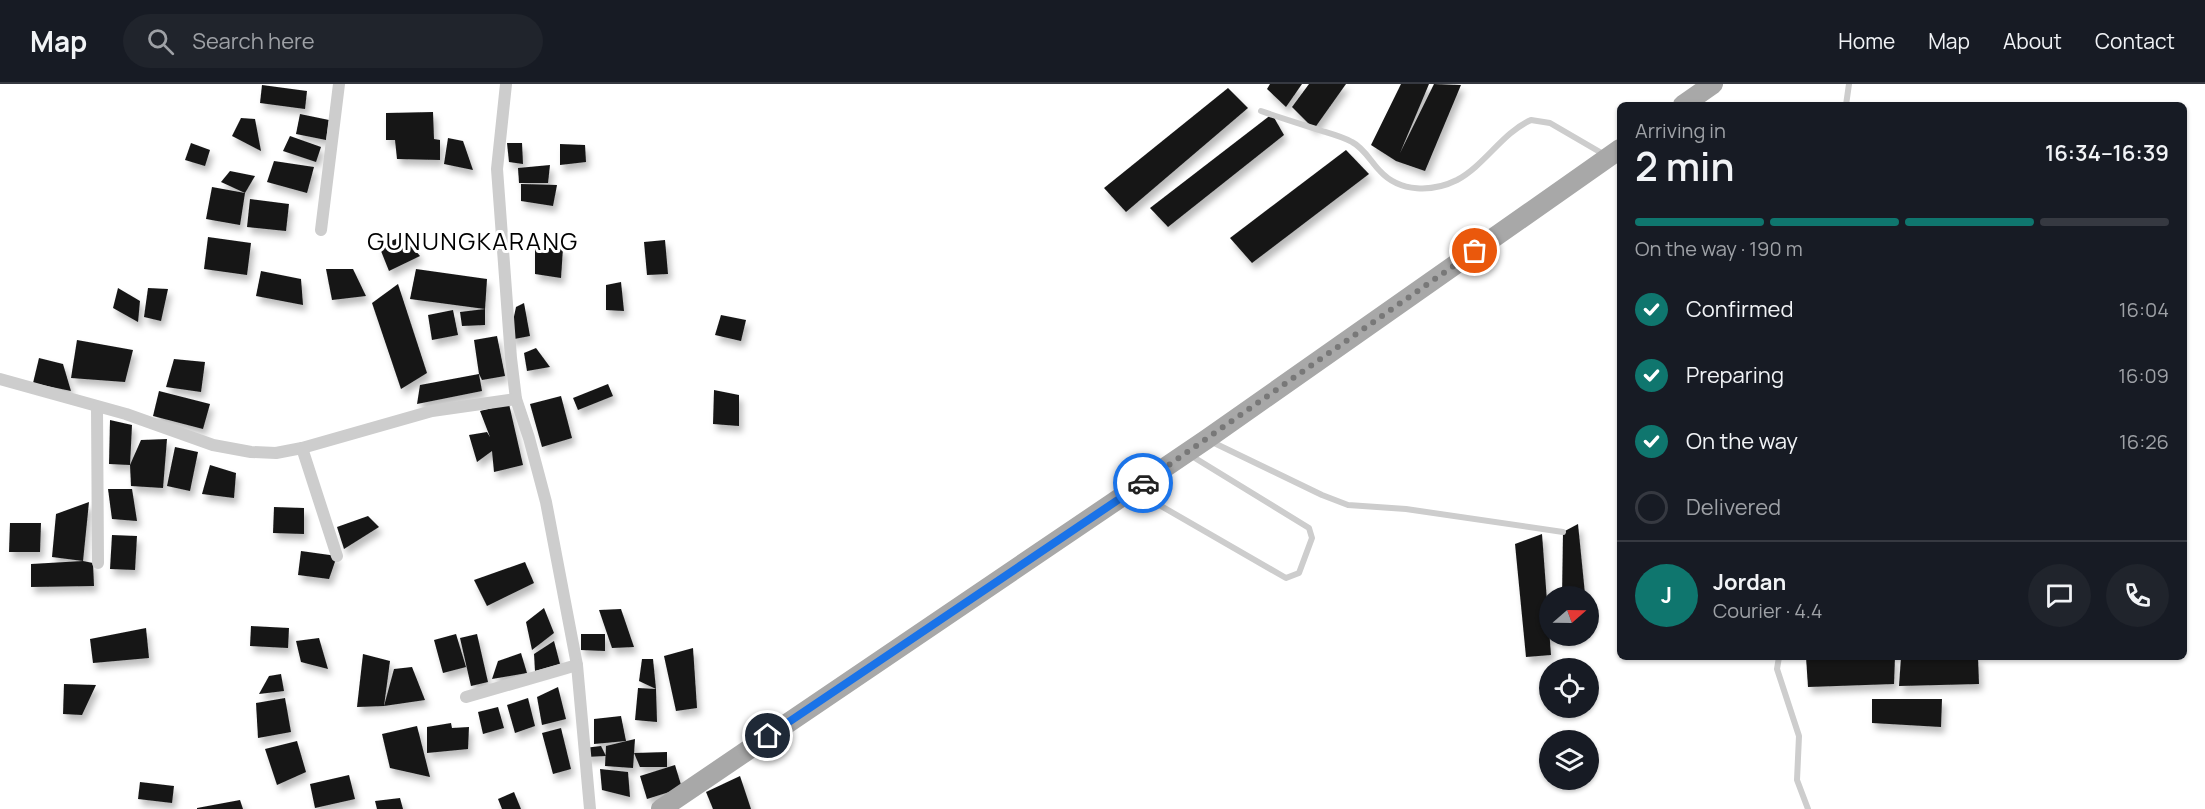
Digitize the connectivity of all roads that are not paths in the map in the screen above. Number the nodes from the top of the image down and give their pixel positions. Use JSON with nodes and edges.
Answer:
{"nodes":[{"id":1,"x":339,"y":84,"type":"edge"},
{"id":2,"x":506,"y":84,"type":"edge"},
{"id":3,"x":1713,"y":84,"type":"edge"},
{"id":4,"x":1850,"y":84,"type":"edge"},
{"id":5,"x":1687,"y":102,"type":"edge"},
{"id":6,"x":1847,"y":102,"type":"edge"},
{"id":7,"x":1261,"y":111,"type":"dead end"},
{"id":8,"x":1614,"y":153,"type":"edge"},
{"id":9,"x":321,"y":230,"type":"dead end"},
{"id":10,"x":0,"y":379,"type":"edge"},
{"id":11,"x":516,"y":399,"type":"junction"},
{"id":12,"x":97,"y":407,"type":"junction"},
{"id":13,"x":1207,"y":439,"type":"junction"},
{"id":14,"x":302,"y":448,"type":"junction"},
{"id":15,"x":1186,"y":453,"type":"junction"},
{"id":16,"x":1133,"y":489,"type":"junction"},
{"id":17,"x":1563,"y":532,"type":"dead end"},
{"id":18,"x":337,"y":556,"type":"dead end"},
{"id":19,"x":98,"y":562,"type":"dead end"},
{"id":20,"x":1778,"y":660,"type":"edge"},
{"id":21,"x":577,"y":665,"type":"junction"},
{"id":22,"x":466,"y":697,"type":"dead end"},
{"id":23,"x":590,"y":809,"type":"edge"},
{"id":24,"x":661,"y":809,"type":"edge"},
{"id":25,"x":1808,"y":809,"type":"edge"}],
"edges":[{"from":1,"to":9,"type":"street"},
{"from":2,"to":11,"type":"street"},
{"from":3,"to":5,"type":"main road"},
{"from":4,"to":6,"type":"lane"},
{"from":7,"to":8,"type":"lane"},
{"from":8,"to":13,"type":"main road"},
{"from":10,"to":12,"type":"street"},
{"from":11,"to":14,"type":"street"},
{"from":11,"to":21,"type":"street"},
{"from":12,"to":14,"type":"street"},
{"from":12,"to":19,"type":"street"},
{"from":13,"to":15,"type":"main road"},
{"from":13,"to":17,"type":"lane"},
{"from":14,"to":18,"type":"street"},
{"from":15,"to":16,"type":"main road"},
{"from":15,"to":16,"type":"lane"},
{"from":16,"to":24,"type":"main road"},
{"from":20,"to":25,"type":"lane"},
{"from":21,"to":22,"type":"street"},
{"from":21,"to":23,"type":"street"}]}
